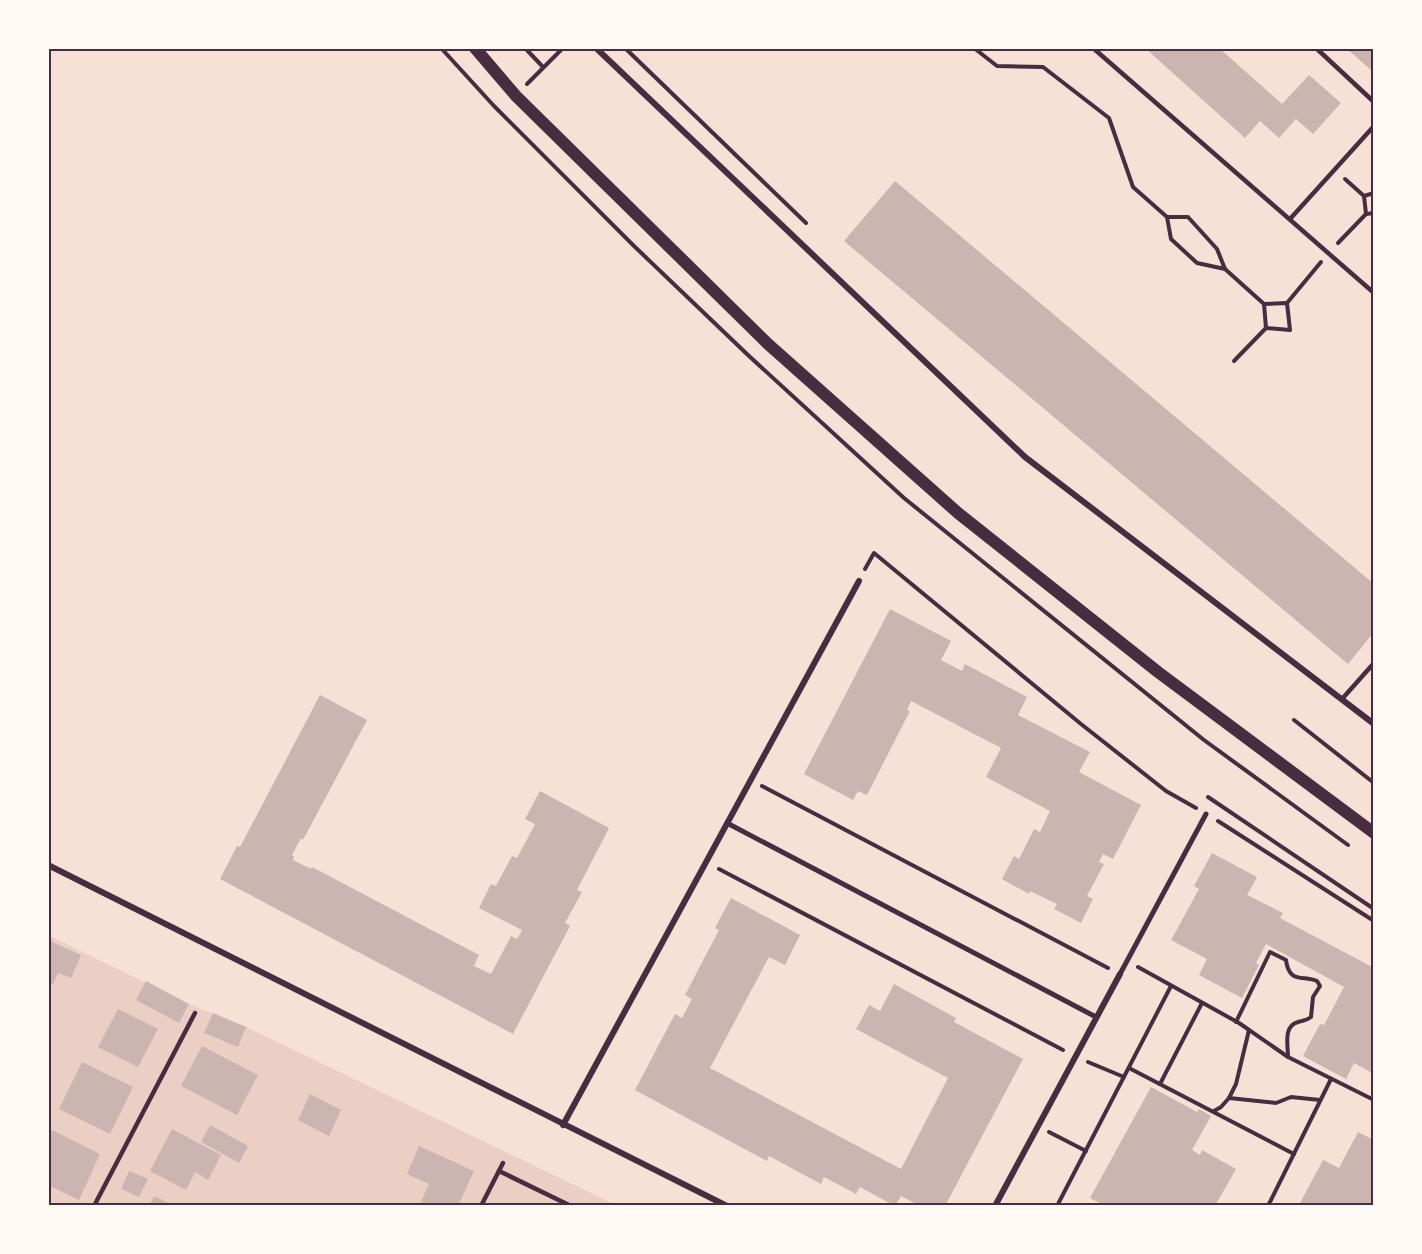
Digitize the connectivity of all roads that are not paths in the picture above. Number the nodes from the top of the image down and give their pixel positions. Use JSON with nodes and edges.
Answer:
{"nodes":[{"id":1,"x":475,"y":48,"type":"edge"},
{"id":2,"x":596,"y":48,"type":"edge"},
{"id":3,"x":1093,"y":48,"type":"edge"},
{"id":4,"x":1316,"y":48,"type":"edge"},
{"id":5,"x":1374,"y":102,"type":"edge"},
{"id":6,"x":1374,"y":126,"type":"edge"},
{"id":7,"x":1290,"y":219,"type":"junction"},
{"id":8,"x":1374,"y":293,"type":"edge"},
{"id":9,"x":859,"y":581,"type":"road end"},
{"id":10,"x":1374,"y":663,"type":"edge"},
{"id":11,"x":1342,"y":699,"type":"junction"},
{"id":12,"x":1374,"y":724,"type":"edge"},
{"id":13,"x":1206,"y":814,"type":"road end"},
{"id":14,"x":728,"y":822,"type":"junction"},
{"id":15,"x":1374,"y":833,"type":"edge"},
{"id":16,"x":48,"y":865,"type":"edge"},
{"id":17,"x":1120,"y":974,"type":"joint"},
{"id":18,"x":195,"y":1013,"type":"dead end"},
{"id":19,"x":1096,"y":1017,"type":"junction"},
{"id":20,"x":563,"y":1125,"type":"junction"},
{"id":21,"x":503,"y":1163,"type":"dead end"},
{"id":22,"x":499,"y":1171,"type":"junction"},
{"id":23,"x":94,"y":1206,"type":"edge"},
{"id":24,"x":481,"y":1206,"type":"edge"},
{"id":25,"x":571,"y":1206,"type":"edge"},
{"id":26,"x":728,"y":1206,"type":"edge"},
{"id":27,"x":995,"y":1206,"type":"edge"}],
"edges":[{"from":1,"to":15,"type":"main road"},
{"from":2,"to":11,"type":"street"},
{"from":3,"to":7,"type":"lane"},
{"from":4,"to":5,"type":"lane"},
{"from":6,"to":7,"type":"lane"},
{"from":7,"to":8,"type":"lane"},
{"from":9,"to":14,"type":"street"},
{"from":10,"to":11,"type":"lane"},
{"from":11,"to":12,"type":"street"},
{"from":13,"to":17,"type":"street"},
{"from":14,"to":19,"type":"street"},
{"from":14,"to":20,"type":"street"},
{"from":16,"to":20,"type":"street"},
{"from":17,"to":19,"type":"street"},
{"from":18,"to":23,"type":"lane"},
{"from":19,"to":27,"type":"street"},
{"from":20,"to":26,"type":"street"},
{"from":21,"to":22,"type":"lane"},
{"from":22,"to":24,"type":"lane"},
{"from":22,"to":25,"type":"lane"}]}
